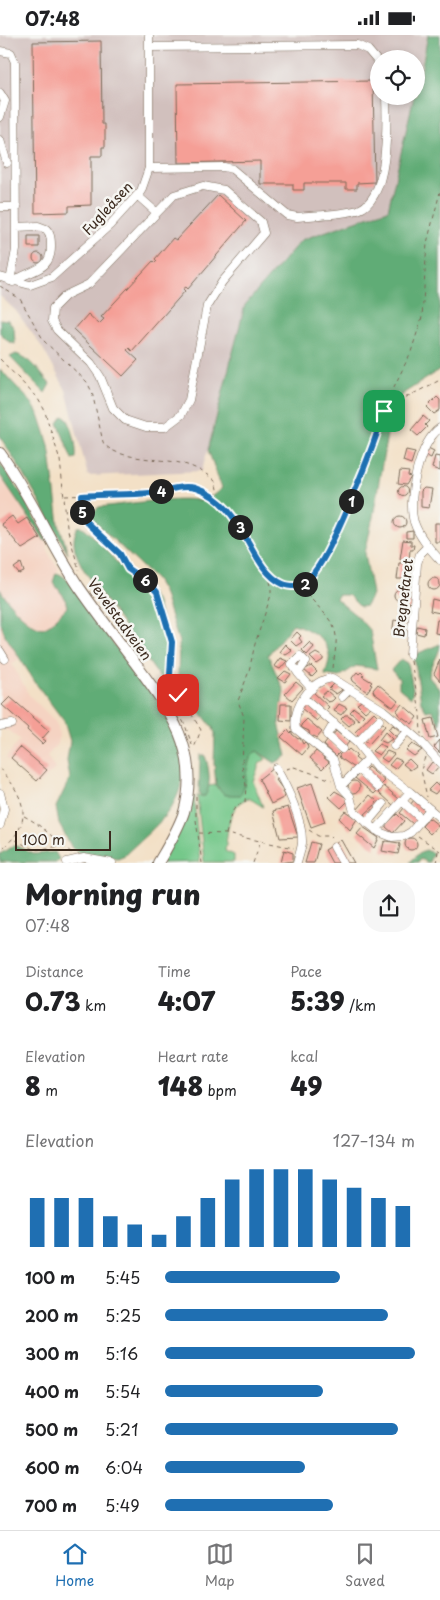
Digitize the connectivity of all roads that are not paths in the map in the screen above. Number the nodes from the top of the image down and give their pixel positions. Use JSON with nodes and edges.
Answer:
{"nodes":[{"id":1,"x":149,"y":35,"type":"edge"},
{"id":2,"x":149,"y":47,"type":"junction"},
{"id":3,"x":0,"y":51,"type":"edge"},
{"id":4,"x":370,"y":52,"type":"edge"},
{"id":5,"x":0,"y":93,"type":"edge"},
{"id":6,"x":2,"y":101,"type":"edge"},
{"id":7,"x":16,"y":101,"type":"junction"},
{"id":8,"x":386,"y":105,"type":"edge"},
{"id":9,"x":0,"y":117,"type":"edge"},
{"id":10,"x":0,"y":139,"type":"edge"},
{"id":11,"x":8,"y":163,"type":"edge"},
{"id":12,"x":149,"y":168,"type":"junction"},
{"id":13,"x":138,"y":196,"type":"junction"},
{"id":14,"x":0,"y":207,"type":"edge"},
{"id":15,"x":17,"y":207,"type":"junction"},
{"id":16,"x":156,"y":213,"type":"junction"},
{"id":17,"x":16,"y":227,"type":"junction"},
{"id":18,"x":0,"y":277,"type":"edge"},
{"id":19,"x":12,"y":281,"type":"junction"},
{"id":20,"x":440,"y":428,"type":"edge"},
{"id":21,"x":0,"y":453,"type":"edge"},
{"id":22,"x":428,"y":546,"type":"junction"},
{"id":23,"x":440,"y":560,"type":"edge"},
{"id":24,"x":0,"y":651,"type":"edge"},
{"id":25,"x":410,"y":655,"type":"road end"},
{"id":26,"x":4,"y":659,"type":"dead end"},
{"id":27,"x":298,"y":673,"type":"dead end"},
{"id":28,"x":312,"y":689,"type":"junction"},
{"id":29,"x":350,"y":689,"type":"junction"},
{"id":30,"x":342,"y":697,"type":"dead end"},
{"id":31,"x":304,"y":698,"type":"junction"},
{"id":32,"x":379,"y":720,"type":"dead end"},
{"id":33,"x":334,"y":723,"type":"junction"},
{"id":34,"x":12,"y":724,"type":"dead end"},
{"id":35,"x":0,"y":726,"type":"edge"},
{"id":36,"x":407,"y":731,"type":"junction"},
{"id":37,"x":357,"y":743,"type":"junction"},
{"id":38,"x":394,"y":746,"type":"dead end"},
{"id":39,"x":342,"y":749,"type":"dead end"},
{"id":40,"x":368,"y":759,"type":"junction"},
{"id":41,"x":440,"y":763,"type":"edge"},
{"id":42,"x":359,"y":769,"type":"junction"},
{"id":43,"x":279,"y":770,"type":"road end"},
{"id":44,"x":341,"y":784,"type":"junction"},
{"id":45,"x":378,"y":787,"type":"dead end"},
{"id":46,"x":410,"y":792,"type":"junction"},
{"id":47,"x":0,"y":793,"type":"edge"},
{"id":48,"x":383,"y":803,"type":"dead end"},
{"id":49,"x":403,"y":803,"type":"junction"},
{"id":50,"x":429,"y":807,"type":"junction"},
{"id":51,"x":417,"y":815,"type":"dead end"},
{"id":52,"x":440,"y":818,"type":"edge"},
{"id":53,"x":367,"y":823,"type":"junction"},
{"id":54,"x":0,"y":825,"type":"edge"},
{"id":55,"x":376,"y":830,"type":"junction"},
{"id":56,"x":334,"y":847,"type":"road end"},
{"id":57,"x":67,"y":862,"type":"edge"},
{"id":58,"x":112,"y":863,"type":"edge"},
{"id":59,"x":158,"y":863,"type":"edge"},
{"id":60,"x":297,"y":863,"type":"edge"},
{"id":61,"x":343,"y":863,"type":"edge"}],
"edges":[{"from":1,"to":2,"type":"street","name":"Fugleåsen"},
{"from":2,"to":4,"type":"street"},
{"from":2,"to":12,"type":"street","name":"Fugleåsen"},
{"from":3,"to":7,"type":"street"},
{"from":5,"to":6,"type":"street"},
{"from":6,"to":7,"type":"street"},
{"from":6,"to":9,"type":"street"},
{"from":7,"to":11,"type":"street"},
{"from":8,"to":12,"type":"street"},
{"from":10,"to":11,"type":"street"},
{"from":11,"to":15,"type":"street"},
{"from":12,"to":13,"type":"street","name":"Fugleåsen"},
{"from":13,"to":16,"type":"street"},
{"from":13,"to":19,"type":"street","name":"Fugleåsen"},
{"from":14,"to":15,"type":"street"},
{"from":15,"to":17,"type":"street"},
{"from":16,"to":16,"type":"street"},
{"from":17,"to":19,"type":"street"},
{"from":17,"to":19,"type":"street"},
{"from":18,"to":19,"type":"street","name":"Fugleåsen"},
{"from":20,"to":22,"type":"street","name":"Bregnefaret"},
{"from":21,"to":59,"type":"main road","name":"Vevelstadveien"},
{"from":22,"to":23,"type":"street","name":"Bregnefaret"},
{"from":22,"to":25,"type":"street","name":"Bregnefaret"},
{"from":24,"to":26,"type":"street"},
{"from":27,"to":28,"type":"street"},
{"from":28,"to":29,"type":"street"},
{"from":28,"to":31,"type":"street"},
{"from":29,"to":30,"type":"street"},
{"from":29,"to":36,"type":"street"},
{"from":31,"to":33,"type":"street"},
{"from":31,"to":44,"type":"street"},
{"from":32,"to":37,"type":"street"},
{"from":33,"to":37,"type":"street"},
{"from":33,"to":39,"type":"street"},
{"from":34,"to":35,"type":"street"},
{"from":36,"to":38,"type":"street"},
{"from":36,"to":41,"type":"street"},
{"from":37,"to":40,"type":"street"},
{"from":40,"to":42,"type":"street"},
{"from":40,"to":46,"type":"street"},
{"from":42,"to":44,"type":"street"},
{"from":42,"to":45,"type":"street"},
{"from":43,"to":60,"type":"street"},
{"from":44,"to":53,"type":"street"},
{"from":46,"to":49,"type":"street"},
{"from":46,"to":50,"type":"street"},
{"from":47,"to":54,"type":"street"},
{"from":48,"to":53,"type":"street"},
{"from":49,"to":51,"type":"street"},
{"from":49,"to":55,"type":"street"},
{"from":50,"to":52,"type":"street"},
{"from":50,"to":55,"type":"street"},
{"from":53,"to":55,"type":"street"},
{"from":56,"to":61,"type":"street"},
{"from":57,"to":58,"type":"street"}]}
